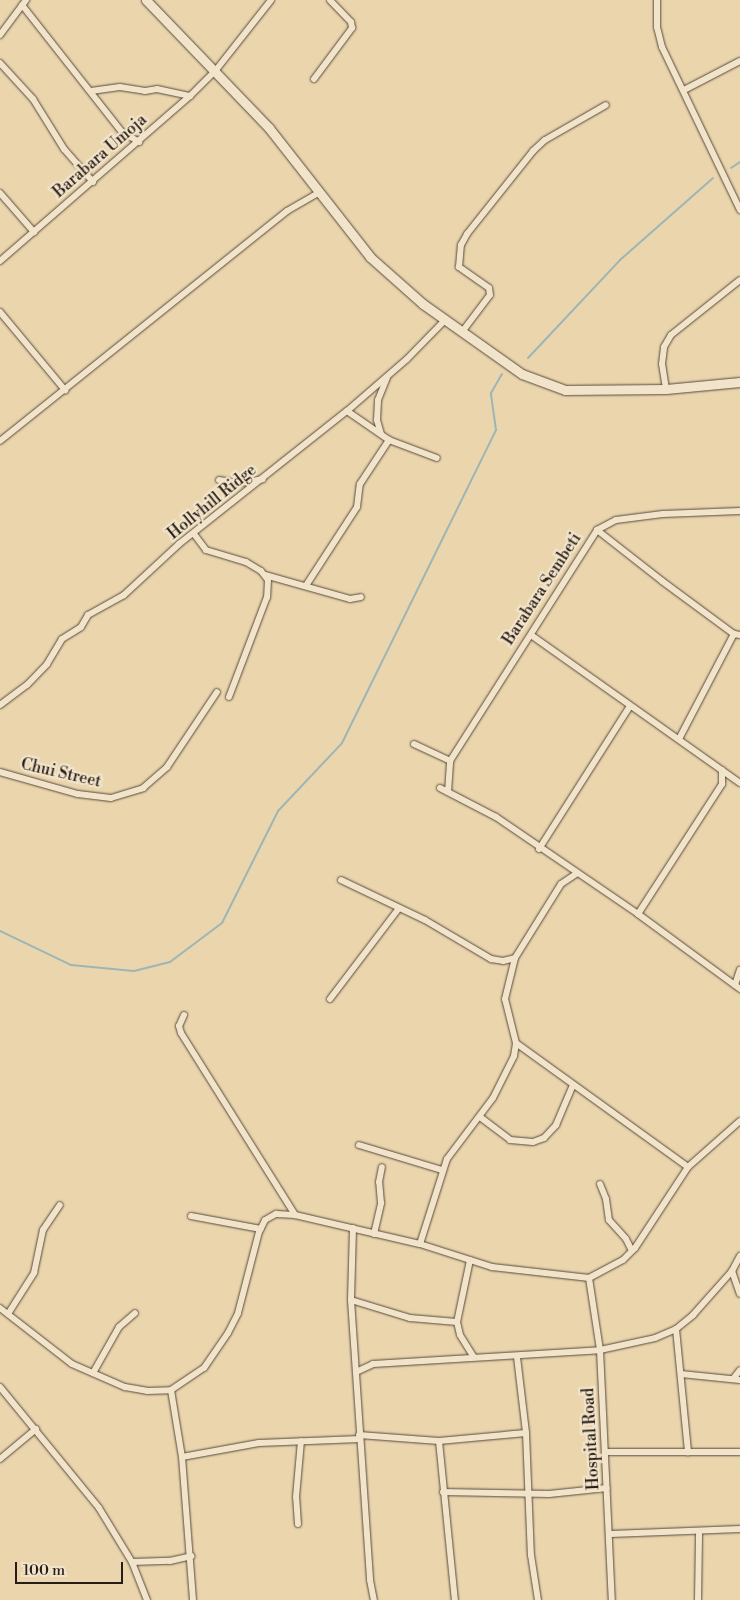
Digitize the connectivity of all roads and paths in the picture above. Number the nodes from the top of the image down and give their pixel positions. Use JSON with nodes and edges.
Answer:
{"nodes":[{"id":1,"x":146,"y":0,"type":"edge"},
{"id":2,"x":271,"y":0,"type":"edge"},
{"id":3,"x":330,"y":0,"type":"edge"},
{"id":4,"x":657,"y":0,"type":"edge"},
{"id":5,"x":24,"y":2,"type":"edge"},
{"id":6,"x":0,"y":35,"type":"edge"},
{"id":7,"x":740,"y":61,"type":"edge"},
{"id":8,"x":0,"y":63,"type":"edge"},
{"id":9,"x":216,"y":70,"type":"junction"},
{"id":10,"x":314,"y":79,"type":"dead end"},
{"id":11,"x":684,"y":90,"type":"junction"},
{"id":12,"x":91,"y":91,"type":"junction"},
{"id":13,"x":190,"y":96,"type":"junction"},
{"id":14,"x":606,"y":105,"type":"dead end"},
{"id":15,"x":139,"y":142,"type":"junction"},
{"id":16,"x":93,"y":182,"type":"junction"},
{"id":17,"x":320,"y":192,"type":"junction"},
{"id":18,"x":0,"y":193,"type":"edge"},
{"id":19,"x":740,"y":210,"type":"edge"},
{"id":20,"x":34,"y":232,"type":"junction"},
{"id":21,"x":0,"y":261,"type":"edge"},
{"id":22,"x":740,"y":280,"type":"edge"},
{"id":23,"x":0,"y":312,"type":"edge"},
{"id":24,"x":445,"y":320,"type":"junction"},
{"id":25,"x":462,"y":332,"type":"junction"},
{"id":26,"x":389,"y":374,"type":"junction"},
{"id":27,"x":740,"y":382,"type":"edge"},
{"id":28,"x":666,"y":389,"type":"junction"},
{"id":29,"x":65,"y":390,"type":"junction"},
{"id":30,"x":347,"y":411,"type":"junction"},
{"id":31,"x":381,"y":434,"type":"junction"},
{"id":32,"x":389,"y":440,"type":"junction"},
{"id":33,"x":0,"y":441,"type":"edge"},
{"id":34,"x":438,"y":458,"type":"dead end"},
{"id":35,"x":263,"y":479,"type":"junction"},
{"id":36,"x":219,"y":480,"type":"dead end"},
{"id":37,"x":740,"y":511,"type":"edge"},
{"id":38,"x":597,"y":530,"type":"junction"},
{"id":39,"x":194,"y":534,"type":"junction"},
{"id":40,"x":265,"y":575,"type":"junction"},
{"id":41,"x":307,"y":584,"type":"junction"},
{"id":42,"x":360,"y":598,"type":"dead end"},
{"id":43,"x":531,"y":635,"type":"junction"},
{"id":44,"x":737,"y":635,"type":"edge"},
{"id":45,"x":217,"y":692,"type":"dead end"},
{"id":46,"x":229,"y":698,"type":"dead end"},
{"id":47,"x":0,"y":705,"type":"edge"},
{"id":48,"x":630,"y":706,"type":"junction"},
{"id":49,"x":679,"y":738,"type":"junction"},
{"id":50,"x":414,"y":744,"type":"dead end"},
{"id":51,"x":450,"y":761,"type":"junction"},
{"id":52,"x":722,"y":770,"type":"junction"},
{"id":53,"x":0,"y":772,"type":"edge"},
{"id":54,"x":740,"y":783,"type":"edge"},
{"id":55,"x":440,"y":788,"type":"dead end"},
{"id":56,"x":448,"y":792,"type":"junction"},
{"id":57,"x":539,"y":849,"type":"junction"},
{"id":58,"x":576,"y":874,"type":"junction"},
{"id":59,"x":341,"y":880,"type":"dead end"},
{"id":60,"x":399,"y":908,"type":"junction"},
{"id":61,"x":638,"y":914,"type":"junction"},
{"id":62,"x":515,"y":958,"type":"junction"},
{"id":63,"x":740,"y":970,"type":"edge"},
{"id":64,"x":737,"y":987,"type":"edge"},
{"id":65,"x":330,"y":999,"type":"dead end"},
{"id":66,"x":184,"y":1015,"type":"dead end"},
{"id":67,"x":516,"y":1043,"type":"junction"},
{"id":68,"x":573,"y":1084,"type":"junction"},
{"id":69,"x":480,"y":1117,"type":"junction"},
{"id":70,"x":740,"y":1121,"type":"edge"},
{"id":71,"x":360,"y":1145,"type":"dead end"},
{"id":72,"x":382,"y":1167,"type":"dead end"},
{"id":73,"x":688,"y":1168,"type":"junction"},
{"id":74,"x":442,"y":1170,"type":"junction"},
{"id":75,"x":600,"y":1184,"type":"dead end"},
{"id":76,"x":60,"y":1205,"type":"dead end"},
{"id":77,"x":295,"y":1215,"type":"junction"},
{"id":78,"x":191,"y":1216,"type":"dead end"},
{"id":79,"x":353,"y":1228,"type":"junction"},
{"id":80,"x":261,"y":1229,"type":"junction"},
{"id":81,"x":374,"y":1234,"type":"junction"},
{"id":82,"x":420,"y":1244,"type":"junction"},
{"id":83,"x":632,"y":1251,"type":"junction"},
{"id":84,"x":740,"y":1256,"type":"edge"},
{"id":85,"x":470,"y":1260,"type":"junction"},
{"id":86,"x":732,"y":1271,"type":"junction"},
{"id":87,"x":590,"y":1278,"type":"junction"},
{"id":88,"x":740,"y":1294,"type":"edge"},
{"id":89,"x":351,"y":1300,"type":"junction"},
{"id":90,"x":0,"y":1308,"type":"edge"},
{"id":91,"x":135,"y":1313,"type":"dead end"},
{"id":92,"x":8,"y":1314,"type":"junction"},
{"id":93,"x":457,"y":1322,"type":"junction"},
{"id":94,"x":676,"y":1329,"type":"junction"},
{"id":95,"x":600,"y":1350,"type":"junction"},
{"id":96,"x":474,"y":1357,"type":"junction"},
{"id":97,"x":517,"y":1357,"type":"junction"},
{"id":98,"x":740,"y":1370,"type":"edge"},
{"id":99,"x":356,"y":1372,"type":"junction"},
{"id":100,"x":93,"y":1373,"type":"junction"},
{"id":101,"x":681,"y":1374,"type":"junction"},
{"id":102,"x":737,"y":1380,"type":"edge"},
{"id":103,"x":0,"y":1387,"type":"edge"},
{"id":104,"x":171,"y":1390,"type":"junction"},
{"id":105,"x":36,"y":1429,"type":"junction"},
{"id":106,"x":526,"y":1433,"type":"junction"},
{"id":107,"x":359,"y":1437,"type":"junction"},
{"id":108,"x":439,"y":1440,"type":"junction"},
{"id":109,"x":301,"y":1441,"type":"junction"},
{"id":110,"x":606,"y":1452,"type":"junction"},
{"id":111,"x":688,"y":1452,"type":"junction"},
{"id":112,"x":740,"y":1452,"type":"edge"},
{"id":113,"x":182,"y":1457,"type":"junction"},
{"id":114,"x":0,"y":1459,"type":"edge"},
{"id":115,"x":607,"y":1488,"type":"junction"},
{"id":116,"x":443,"y":1492,"type":"junction"},
{"id":117,"x":530,"y":1492,"type":"junction"},
{"id":118,"x":298,"y":1524,"type":"dead end"},
{"id":119,"x":740,"y":1529,"type":"edge"},
{"id":120,"x":699,"y":1532,"type":"junction"},
{"id":121,"x":611,"y":1534,"type":"junction"},
{"id":122,"x":191,"y":1556,"type":"junction"},
{"id":123,"x":132,"y":1562,"type":"junction"},
{"id":124,"x":147,"y":1600,"type":"edge"},
{"id":125,"x":193,"y":1600,"type":"edge"},
{"id":126,"x":374,"y":1600,"type":"edge"},
{"id":127,"x":455,"y":1600,"type":"edge"},
{"id":128,"x":538,"y":1600,"type":"edge"},
{"id":129,"x":612,"y":1600,"type":"edge"},
{"id":130,"x":698,"y":1600,"type":"edge"}],
"edges":[{"from":1,"to":9,"type":"street"},
{"from":2,"to":9,"type":"street","name":"Barabara Umoja"},
{"from":3,"to":10,"type":"street"},
{"from":4,"to":11,"type":"street"},
{"from":5,"to":6,"type":"street"},
{"from":5,"to":12,"type":"street"},
{"from":7,"to":11,"type":"street"},
{"from":8,"to":16,"type":"street"},
{"from":9,"to":13,"type":"street","name":"Barabara Umoja"},
{"from":9,"to":17,"type":"street"},
{"from":11,"to":19,"type":"street"},
{"from":12,"to":13,"type":"street"},
{"from":12,"to":15,"type":"street"},
{"from":13,"to":15,"type":"street","name":"Barabara Umoja"},
{"from":14,"to":25,"type":"street"},
{"from":15,"to":16,"type":"street","name":"Barabara Umoja"},
{"from":16,"to":20,"type":"street","name":"Barabara Umoja"},
{"from":17,"to":24,"type":"street"},
{"from":17,"to":29,"type":"street"},
{"from":18,"to":20,"type":"street"},
{"from":20,"to":21,"type":"street","name":"Barabara Umoja"},
{"from":22,"to":28,"type":"street"},
{"from":23,"to":29,"type":"street"},
{"from":24,"to":25,"type":"street"},
{"from":24,"to":26,"type":"street","name":"Hollyhill Ridge"},
{"from":25,"to":28,"type":"street"},
{"from":26,"to":30,"type":"street","name":"Hollyhill Ridge"},
{"from":26,"to":31,"type":"street"},
{"from":27,"to":28,"type":"street"},
{"from":29,"to":33,"type":"street"},
{"from":30,"to":31,"type":"street"},
{"from":30,"to":35,"type":"street","name":"Hollyhill Ridge"},
{"from":31,"to":32,"type":"street"},
{"from":32,"to":34,"type":"street"},
{"from":32,"to":41,"type":"street"},
{"from":35,"to":36,"type":"street"},
{"from":35,"to":39,"type":"street","name":"Hollyhill Ridge"},
{"from":37,"to":38,"type":"street","name":"Barabara Sembeti"},
{"from":38,"to":43,"type":"street","name":"Barabara Sembeti"},
{"from":38,"to":44,"type":"street"},
{"from":39,"to":40,"type":"street"},
{"from":39,"to":47,"type":"street","name":"Hollyhill Ridge"},
{"from":40,"to":41,"type":"street"},
{"from":40,"to":46,"type":"street"},
{"from":41,"to":42,"type":"street"},
{"from":43,"to":48,"type":"street"},
{"from":43,"to":51,"type":"street","name":"Barabara Sembeti"},
{"from":44,"to":49,"type":"street"},
{"from":45,"to":53,"type":"street","name":"Chui Street"},
{"from":48,"to":49,"type":"street"},
{"from":48,"to":57,"type":"street"},
{"from":49,"to":52,"type":"street"},
{"from":50,"to":51,"type":"street"},
{"from":51,"to":56,"type":"street","name":"Barabara Sembeti"},
{"from":52,"to":54,"type":"street"},
{"from":52,"to":61,"type":"street"},
{"from":55,"to":56,"type":"street"},
{"from":56,"to":57,"type":"street"},
{"from":57,"to":58,"type":"street"},
{"from":58,"to":61,"type":"street"},
{"from":58,"to":62,"type":"street"},
{"from":59,"to":60,"type":"street"},
{"from":60,"to":62,"type":"street"},
{"from":60,"to":65,"type":"street"},
{"from":61,"to":64,"type":"street"},
{"from":62,"to":67,"type":"street"},
{"from":63,"to":64,"type":"street"},
{"from":66,"to":77,"type":"street"},
{"from":67,"to":68,"type":"street"},
{"from":67,"to":69,"type":"street"},
{"from":68,"to":69,"type":"street"},
{"from":68,"to":73,"type":"street"},
{"from":69,"to":74,"type":"street"},
{"from":70,"to":73,"type":"street"},
{"from":71,"to":74,"type":"street"},
{"from":72,"to":81,"type":"street"},
{"from":73,"to":83,"type":"street"},
{"from":74,"to":82,"type":"street"},
{"from":75,"to":83,"type":"street"},
{"from":76,"to":92,"type":"street"},
{"from":77,"to":79,"type":"street"},
{"from":77,"to":80,"type":"street"},
{"from":78,"to":80,"type":"street"},
{"from":79,"to":81,"type":"street"},
{"from":79,"to":89,"type":"street"},
{"from":80,"to":104,"type":"street"},
{"from":81,"to":82,"type":"street"},
{"from":82,"to":85,"type":"street"},
{"from":83,"to":87,"type":"street"},
{"from":84,"to":86,"type":"street"},
{"from":85,"to":87,"type":"street"},
{"from":85,"to":93,"type":"street"},
{"from":86,"to":88,"type":"street"},
{"from":86,"to":94,"type":"street"},
{"from":87,"to":95,"type":"street","name":"Hospital Road"},
{"from":89,"to":93,"type":"street"},
{"from":89,"to":99,"type":"street"},
{"from":90,"to":92,"type":"street"},
{"from":91,"to":100,"type":"street"},
{"from":92,"to":100,"type":"street"},
{"from":93,"to":96,"type":"street"},
{"from":94,"to":95,"type":"street"},
{"from":94,"to":101,"type":"street"},
{"from":95,"to":97,"type":"street"},
{"from":95,"to":110,"type":"street","name":"Hospital Road"},
{"from":96,"to":97,"type":"street"},
{"from":96,"to":99,"type":"street"},
{"from":97,"to":106,"type":"street"},
{"from":98,"to":102,"type":"street"},
{"from":99,"to":107,"type":"street"},
{"from":100,"to":104,"type":"street"},
{"from":101,"to":102,"type":"street"},
{"from":101,"to":111,"type":"street"},
{"from":103,"to":105,"type":"street"},
{"from":104,"to":113,"type":"street"},
{"from":105,"to":114,"type":"street"},
{"from":105,"to":123,"type":"street"},
{"from":106,"to":108,"type":"street"},
{"from":106,"to":117,"type":"street"},
{"from":107,"to":108,"type":"street"},
{"from":107,"to":109,"type":"street"},
{"from":107,"to":126,"type":"street"},
{"from":108,"to":116,"type":"street"},
{"from":109,"to":113,"type":"street"},
{"from":109,"to":118,"type":"street"},
{"from":110,"to":111,"type":"street"},
{"from":110,"to":115,"type":"street","name":"Hospital Road"},
{"from":111,"to":112,"type":"street"},
{"from":113,"to":122,"type":"street"},
{"from":115,"to":117,"type":"street"},
{"from":115,"to":121,"type":"street","name":"Hospital Road"},
{"from":116,"to":117,"type":"street"},
{"from":116,"to":127,"type":"street"},
{"from":117,"to":128,"type":"street"},
{"from":119,"to":120,"type":"street"},
{"from":120,"to":121,"type":"street"},
{"from":120,"to":130,"type":"street"},
{"from":121,"to":129,"type":"street","name":"Hospital Road"},
{"from":122,"to":123,"type":"street"},
{"from":122,"to":125,"type":"street"},
{"from":123,"to":124,"type":"street"}]}
